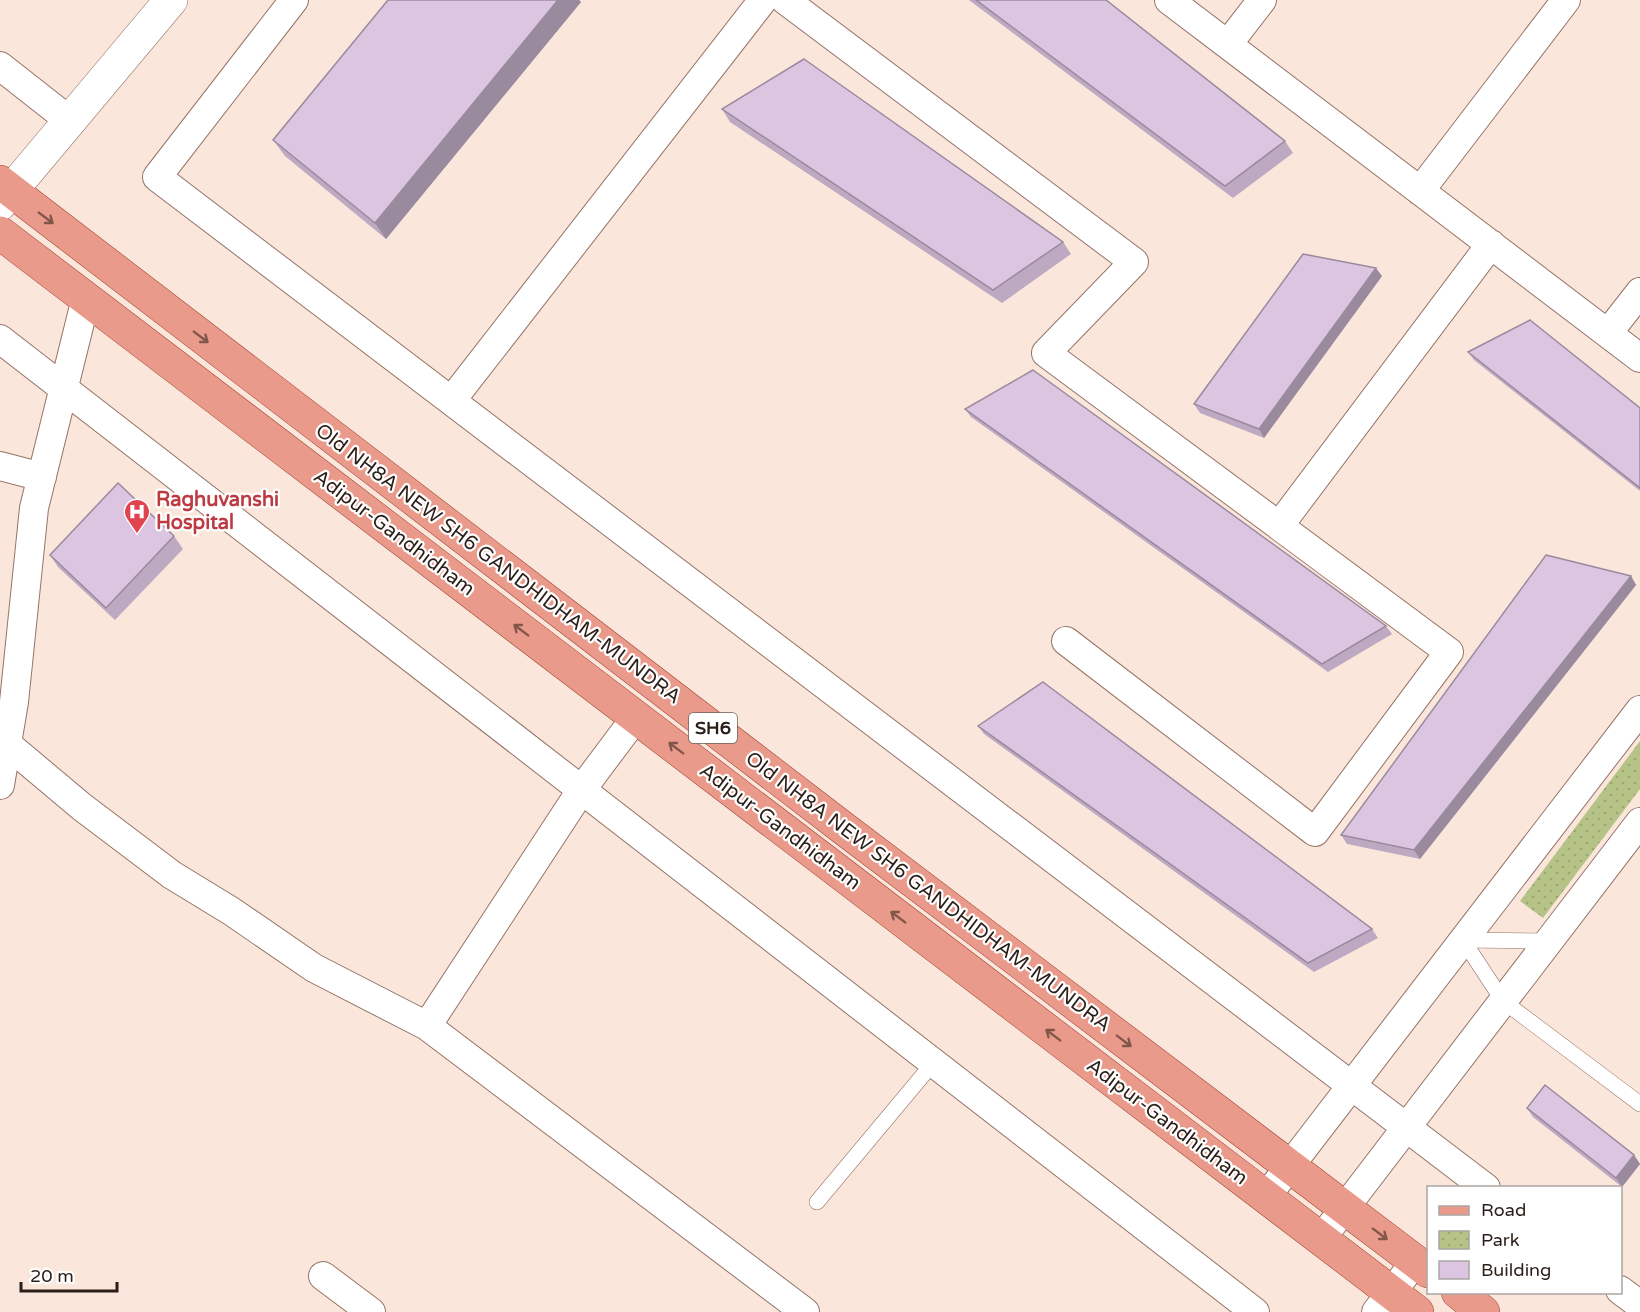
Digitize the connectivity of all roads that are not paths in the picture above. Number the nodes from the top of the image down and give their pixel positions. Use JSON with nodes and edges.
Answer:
{"nodes":[{"id":1,"x":171,"y":0,"type":"edge"},
{"id":2,"x":294,"y":0,"type":"edge"},
{"id":3,"x":763,"y":0,"type":"edge"},
{"id":4,"x":784,"y":0,"type":"edge"},
{"id":5,"x":1170,"y":0,"type":"edge"},
{"id":6,"x":1262,"y":0,"type":"edge"},
{"id":7,"x":1566,"y":0,"type":"edge"},
{"id":8,"x":1228,"y":44,"type":"junction"},
{"id":9,"x":0,"y":66,"type":"edge"},
{"id":10,"x":70,"y":121,"type":"junction"},
{"id":11,"x":1420,"y":191,"type":"junction"},
{"id":12,"x":4,"y":193,"type":"edge"},
{"id":13,"x":0,"y":233,"type":"edge"},
{"id":14,"x":1491,"y":244,"type":"junction"},
{"id":15,"x":1640,"y":292,"type":"edge"},
{"id":16,"x":86,"y":298,"type":"junction"},
{"id":17,"x":1608,"y":333,"type":"junction"},
{"id":18,"x":0,"y":339,"type":"edge"},
{"id":19,"x":1640,"y":358,"type":"edge"},
{"id":20,"x":64,"y":387,"type":"junction"},
{"id":21,"x":451,"y":401,"type":"junction"},
{"id":22,"x":0,"y":466,"type":"edge"},
{"id":23,"x":42,"y":477,"type":"junction"},
{"id":24,"x":1279,"y":526,"type":"junction"},
{"id":25,"x":11,"y":616,"type":"edge"},
{"id":26,"x":1066,"y":641,"type":"dead end"},
{"id":27,"x":1640,"y":710,"type":"edge"},
{"id":28,"x":636,"y":717,"type":"junction"},
{"id":29,"x":4,"y":744,"type":"edge"},
{"id":30,"x":0,"y":785,"type":"edge"},
{"id":31,"x":582,"y":789,"type":"junction"},
{"id":32,"x":1640,"y":822,"type":"edge"},
{"id":33,"x":1463,"y":940,"type":"junction"},
{"id":34,"x":1549,"y":941,"type":"junction"},
{"id":35,"x":1503,"y":1001,"type":"junction"},
{"id":36,"x":427,"y":1026,"type":"junction"},
{"id":37,"x":934,"y":1062,"type":"junction"},
{"id":38,"x":1352,"y":1085,"type":"junction"},
{"id":39,"x":1640,"y":1104,"type":"edge"},
{"id":40,"x":1406,"y":1127,"type":"junction"},
{"id":41,"x":1290,"y":1166,"type":"junction"},
{"id":42,"x":1483,"y":1186,"type":"edge"},
{"id":43,"x":1266,"y":1197,"type":"junction"},
{"id":44,"x":817,"y":1202,"type":"dead end"},
{"id":45,"x":1345,"y":1207,"type":"junction"},
{"id":46,"x":1321,"y":1239,"type":"junction"},
{"id":47,"x":1422,"y":1266,"type":"edge"},
{"id":48,"x":323,"y":1276,"type":"dead end"},
{"id":49,"x":1622,"y":1292,"type":"edge"},
{"id":50,"x":1459,"y":1294,"type":"edge"},
{"id":51,"x":1384,"y":1302,"type":"edge"},
{"id":52,"x":1640,"y":1305,"type":"edge"},
{"id":53,"x":371,"y":1312,"type":"edge"},
{"id":54,"x":805,"y":1312,"type":"edge"},
{"id":55,"x":1255,"y":1312,"type":"edge"},
{"id":56,"x":1417,"y":1312,"type":"edge"},
{"id":57,"x":1483,"y":1312,"type":"edge"}],
"edges":[{"from":1,"to":10,"type":"street"},
{"from":2,"to":21,"type":"street"},
{"from":3,"to":21,"type":"street"},
{"from":4,"to":24,"type":"street"},
{"from":5,"to":8,"type":"street"},
{"from":6,"to":8,"type":"street"},
{"from":7,"to":11,"type":"street"},
{"from":8,"to":11,"type":"street"},
{"from":9,"to":10,"type":"street"},
{"from":10,"to":12,"type":"street"},
{"from":11,"to":14,"type":"street"},
{"from":12,"to":41,"type":"main road","name":"Old NH8A NEW SH6 GANDHIDHAM-MUNDRA","number":"SH6","one_way":true},
{"from":13,"to":16,"type":"main road","name":"Adipur-Gandhidham","number":"SH6"},
{"from":14,"to":17,"type":"street"},
{"from":14,"to":24,"type":"street"},
{"from":15,"to":17,"type":"street"},
{"from":16,"to":20,"type":"street"},
{"from":28,"to":16,"type":"main road","name":"Adipur-Gandhidham","number":"SH6","one_way":true},
{"from":17,"to":19,"type":"street"},
{"from":18,"to":20,"type":"street"},
{"from":20,"to":23,"type":"street"},
{"from":20,"to":31,"type":"street"},
{"from":21,"to":38,"type":"street"},
{"from":22,"to":23,"type":"street"},
{"from":23,"to":25,"type":"street"},
{"from":24,"to":26,"type":"street"},
{"from":25,"to":29,"type":"street"},
{"from":27,"to":33,"type":"street"},
{"from":28,"to":31,"type":"street"},
{"from":43,"to":28,"type":"main road","name":"Adipur-Gandhidham","number":"SH6","one_way":true},
{"from":29,"to":30,"type":"street"},
{"from":29,"to":36,"type":"street"},
{"from":31,"to":36,"type":"street"},
{"from":31,"to":37,"type":"street"},
{"from":32,"to":34,"type":"street"},
{"from":33,"to":34,"type":"lane"},
{"from":33,"to":35,"type":"lane"},
{"from":33,"to":38,"type":"street"},
{"from":34,"to":35,"type":"street"},
{"from":35,"to":39,"type":"lane"},
{"from":35,"to":40,"type":"street"},
{"from":36,"to":54,"type":"street"},
{"from":37,"to":44,"type":"lane"},
{"from":37,"to":55,"type":"street"},
{"from":38,"to":40,"type":"street"},
{"from":38,"to":41,"type":"street"},
{"from":40,"to":42,"type":"street"},
{"from":40,"to":45,"type":"street"},
{"from":41,"to":43,"type":"street"},
{"from":41,"to":45,"type":"main road","name":"Old NH8A NEW SH6 GANDHIDHAM-MUNDRA","number":"SH6"},
{"from":43,"to":46,"type":"main road","name":"Adipur-Gandhidham","number":"SH6"},
{"from":45,"to":46,"type":"street"},
{"from":45,"to":47,"type":"main road","name":"Old NH8A NEW SH6 GANDHIDHAM-MUNDRA","number":"SH6","one_way":true},
{"from":46,"to":51,"type":"main road","name":"Adipur-Gandhidham","number":"SH6"},
{"from":47,"to":51,"type":"street"},
{"from":48,"to":53,"type":"street"},
{"from":49,"to":52,"type":"street"},
{"from":50,"to":57,"type":"main road"},
{"from":51,"to":56,"type":"main road","name":"Adipur-Gandhidham","number":"SH6"}]}
